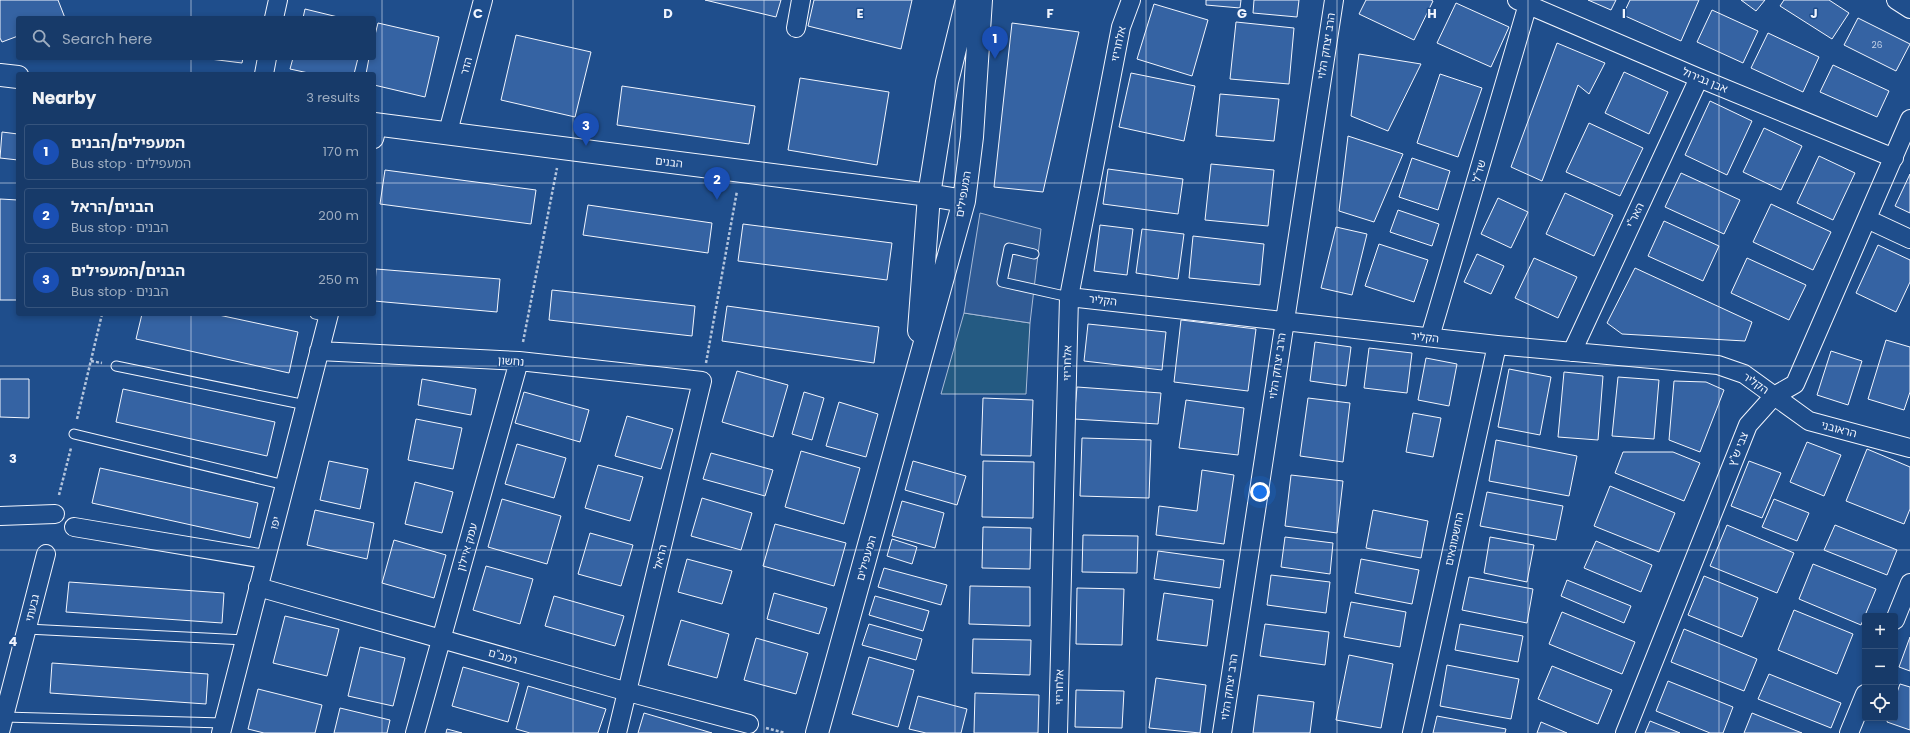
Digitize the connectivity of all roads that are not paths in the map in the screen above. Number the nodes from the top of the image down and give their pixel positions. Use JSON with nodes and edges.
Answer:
{"nodes":[{"id":1,"x":278,"y":0,"type":"edge"},
{"id":2,"x":483,"y":0,"type":"edge"},
{"id":3,"x":801,"y":0,"type":"edge"},
{"id":4,"x":967,"y":0,"type":"edge"},
{"id":5,"x":981,"y":0,"type":"edge"},
{"id":6,"x":1131,"y":0,"type":"edge"},
{"id":7,"x":1334,"y":0,"type":"edge"},
{"id":8,"x":1896,"y":0,"type":"edge"},
{"id":9,"x":1523,"y":2,"type":"edge"},
{"id":10,"x":1910,"y":9,"type":"edge"},
{"id":11,"x":274,"y":16,"type":"edge"},
{"id":12,"x":796,"y":28,"type":"dead end"},
{"id":13,"x":267,"y":60,"type":"edge"},
{"id":14,"x":264,"y":72,"type":"edge"},
{"id":15,"x":0,"y":75,"type":"edge"},
{"id":16,"x":16,"y":77,"type":"edge"},
{"id":17,"x":1699,"y":78,"type":"junction"},
{"id":18,"x":1910,"y":119,"type":"edge"},
{"id":19,"x":376,"y":129,"type":"edge"},
{"id":20,"x":448,"y":132,"type":"junction"},
{"id":21,"x":1894,"y":158,"type":"junction"},
{"id":22,"x":929,"y":195,"type":"junction"},
{"id":23,"x":964,"y":201,"type":"junction"},
{"id":24,"x":1867,"y":219,"type":"junction"},
{"id":25,"x":1910,"y":239,"type":"edge"},
{"id":26,"x":1034,"y":254,"type":"dead end"},
{"id":27,"x":1069,"y":296,"type":"junction"},
{"id":28,"x":324,"y":316,"type":"edge"},
{"id":29,"x":1283,"y":321,"type":"junction"},
{"id":30,"x":1430,"y":337,"type":"junction"},
{"id":31,"x":1497,"y":345,"type":"junction"},
{"id":32,"x":319,"y":351,"type":"junction"},
{"id":33,"x":1572,"y":352,"type":"junction"},
{"id":34,"x":519,"y":361,"type":"junction"},
{"id":35,"x":116,"y":366,"type":"dead end"},
{"id":36,"x":702,"y":381,"type":"joint"},
{"id":37,"x":915,"y":382,"type":"junction"},
{"id":38,"x":1774,"y":396,"type":"junction"},
{"id":39,"x":306,"y":405,"type":"junction"},
{"id":40,"x":74,"y":434,"type":"dead end"},
{"id":41,"x":1910,"y":448,"type":"edge"},
{"id":42,"x":285,"y":485,"type":"junction"},
{"id":43,"x":55,"y":514,"type":"dead end"},
{"id":44,"x":0,"y":516,"type":"edge"},
{"id":45,"x":74,"y":527,"type":"dead end"},
{"id":46,"x":46,"y":554,"type":"dead end"},
{"id":47,"x":265,"y":560,"type":"junction"},
{"id":48,"x":1910,"y":583,"type":"edge"},
{"id":49,"x":258,"y":587,"type":"junction"},
{"id":50,"x":1898,"y":613,"type":"edge"},
{"id":51,"x":27,"y":629,"type":"junction"},
{"id":52,"x":441,"y":639,"type":"junction"},
{"id":53,"x":245,"y":640,"type":"junction"},
{"id":54,"x":628,"y":692,"type":"junction"},
{"id":55,"x":1862,"y":701,"type":"edge"},
{"id":56,"x":2,"y":724,"type":"edge"},
{"id":57,"x":749,"y":724,"type":"dead end"},
{"id":58,"x":222,"y":728,"type":"edge"},
{"id":59,"x":415,"y":733,"type":"edge"},
{"id":60,"x":617,"y":733,"type":"edge"},
{"id":61,"x":817,"y":733,"type":"edge"},
{"id":62,"x":1058,"y":733,"type":"edge"},
{"id":63,"x":1222,"y":733,"type":"edge"},
{"id":64,"x":1412,"y":733,"type":"edge"},
{"id":65,"x":1625,"y":733,"type":"edge"},
{"id":66,"x":1849,"y":733,"type":"edge"}],
"edges":[{"from":1,"to":11,"type":"street"},
{"from":2,"to":20,"type":"street","name":"הדר"},
{"from":3,"to":12,"type":"street"},
{"from":4,"to":22,"type":"street","name":"המעפילים"},
{"from":5,"to":23,"type":"street","name":"המעפילים"},
{"from":6,"to":27,"type":"street","name":"אלחריזי"},
{"from":7,"to":29,"type":"street","name":"הרב יצחק הלוי"},
{"from":8,"to":10,"type":"street"},
{"from":9,"to":17,"type":"street","name":"אבן גבירול"},
{"from":9,"to":30,"type":"street","name":"שד\"ל"},
{"from":13,"to":14,"type":"street"},
{"from":15,"to":16,"type":"street"},
{"from":17,"to":21,"type":"street","name":"אבן גבירול"},
{"from":17,"to":33,"type":"street","name":"האר\"י"},
{"from":18,"to":21,"type":"street","name":"צבי ש\"ץ"},
{"from":19,"to":20,"type":"street","name":"הבנים"},
{"from":20,"to":22,"type":"street","name":"הבנים"},
{"from":21,"to":24,"type":"street","name":"צבי ש\"ץ"},
{"from":22,"to":23,"type":"street","name":"הבנים"},
{"from":22,"to":37,"type":"street","name":"המעפילים"},
{"from":23,"to":37,"type":"street","name":"המעפילים"},
{"from":24,"to":25,"type":"street"},
{"from":24,"to":38,"type":"street","name":"צבי ש\"ץ"},
{"from":26,"to":27,"type":"lane"},
{"from":27,"to":29,"type":"street","name":"הקליר"},
{"from":27,"to":62,"type":"street","name":"אלחריזי"},
{"from":28,"to":32,"type":"street","name":"יפו"},
{"from":29,"to":30,"type":"street","name":"הקליר"},
{"from":29,"to":63,"type":"street","name":"הרב יצחק הלוי"},
{"from":30,"to":31,"type":"street","name":"הקליר"},
{"from":31,"to":33,"type":"street","name":"הקליר"},
{"from":31,"to":64,"type":"street","name":"החשמונאים"},
{"from":32,"to":34,"type":"street","name":"נחשון"},
{"from":32,"to":39,"type":"street","name":"יפו"},
{"from":33,"to":38,"type":"street","name":"הקליר"},
{"from":34,"to":36,"type":"street","name":"נחשון"},
{"from":34,"to":52,"type":"street","name":"עמק איילון"},
{"from":35,"to":39,"type":"lane"},
{"from":36,"to":54,"type":"street","name":"הראל"},
{"from":37,"to":61,"type":"street","name":"המעפילים"},
{"from":38,"to":41,"type":"street","name":"הראובני"},
{"from":38,"to":65,"type":"street","name":"צבי ש\"ץ"},
{"from":39,"to":42,"type":"street","name":"יפו"},
{"from":40,"to":42,"type":"lane"},
{"from":42,"to":47,"type":"street","name":"יפו"},
{"from":43,"to":44,"type":"street"},
{"from":45,"to":47,"type":"street"},
{"from":46,"to":51,"type":"street","name":"גבעתי"},
{"from":47,"to":49,"type":"street","name":"יפו"},
{"from":48,"to":50,"type":"street"},
{"from":49,"to":52,"type":"street","name":"רמב\"ם"},
{"from":49,"to":53,"type":"street","name":"יפו"},
{"from":51,"to":53,"type":"lane"},
{"from":51,"to":56,"type":"street","name":"גבעתי"},
{"from":52,"to":54,"type":"street","name":"רמב\"ם"},
{"from":52,"to":59,"type":"street","name":"עמק איילון"},
{"from":53,"to":58,"type":"street","name":"יפו"},
{"from":54,"to":57,"type":"street","name":"רמב\"ם"},
{"from":54,"to":60,"type":"street","name":"הראל"},
{"from":55,"to":66,"type":"street"},
{"from":56,"to":58,"type":"lane"}]}
